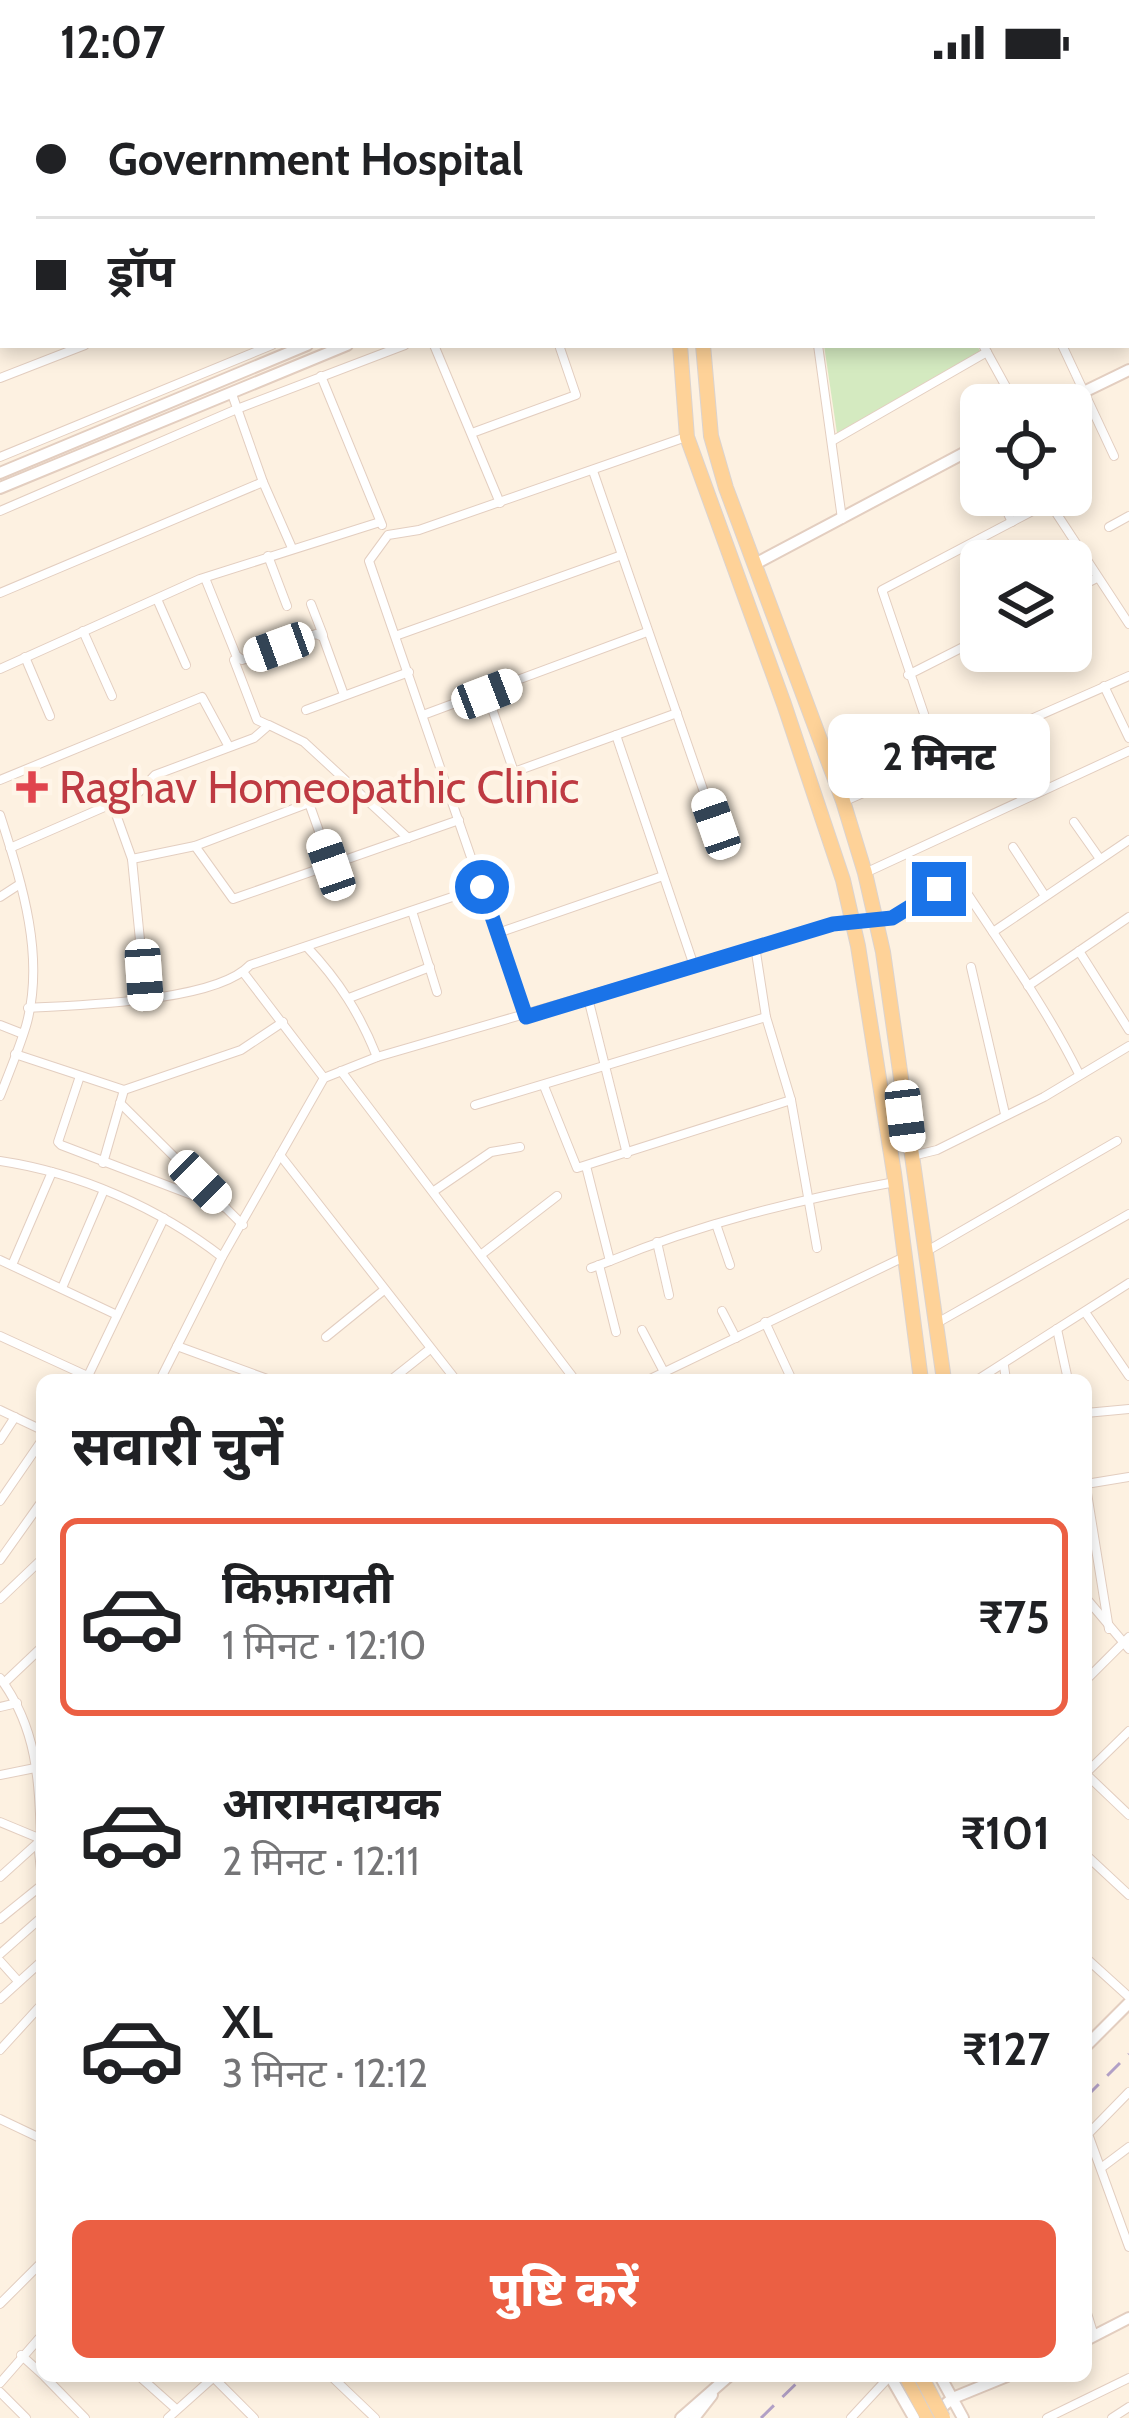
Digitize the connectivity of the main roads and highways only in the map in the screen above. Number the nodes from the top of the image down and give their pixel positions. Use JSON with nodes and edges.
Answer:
{"nodes":[{"id":1,"x":680,"y":348,"type":"edge"},
{"id":2,"x":703,"y":348,"type":"edge"},
{"id":3,"x":919,"y":1374,"type":"edge"},
{"id":4,"x":943,"y":1374,"type":"edge"},
{"id":5,"x":909,"y":2382,"type":"edge"},
{"id":6,"x":924,"y":2382,"type":"edge"},
{"id":7,"x":928,"y":2418,"type":"edge"},
{"id":8,"x":943,"y":2418,"type":"edge"}],
"edges":[{"from":1,"to":3,"type":"main road"},
{"from":2,"to":4,"type":"main road"},
{"from":5,"to":7,"type":"main road"},
{"from":6,"to":8,"type":"main road","bridge":true}]}
